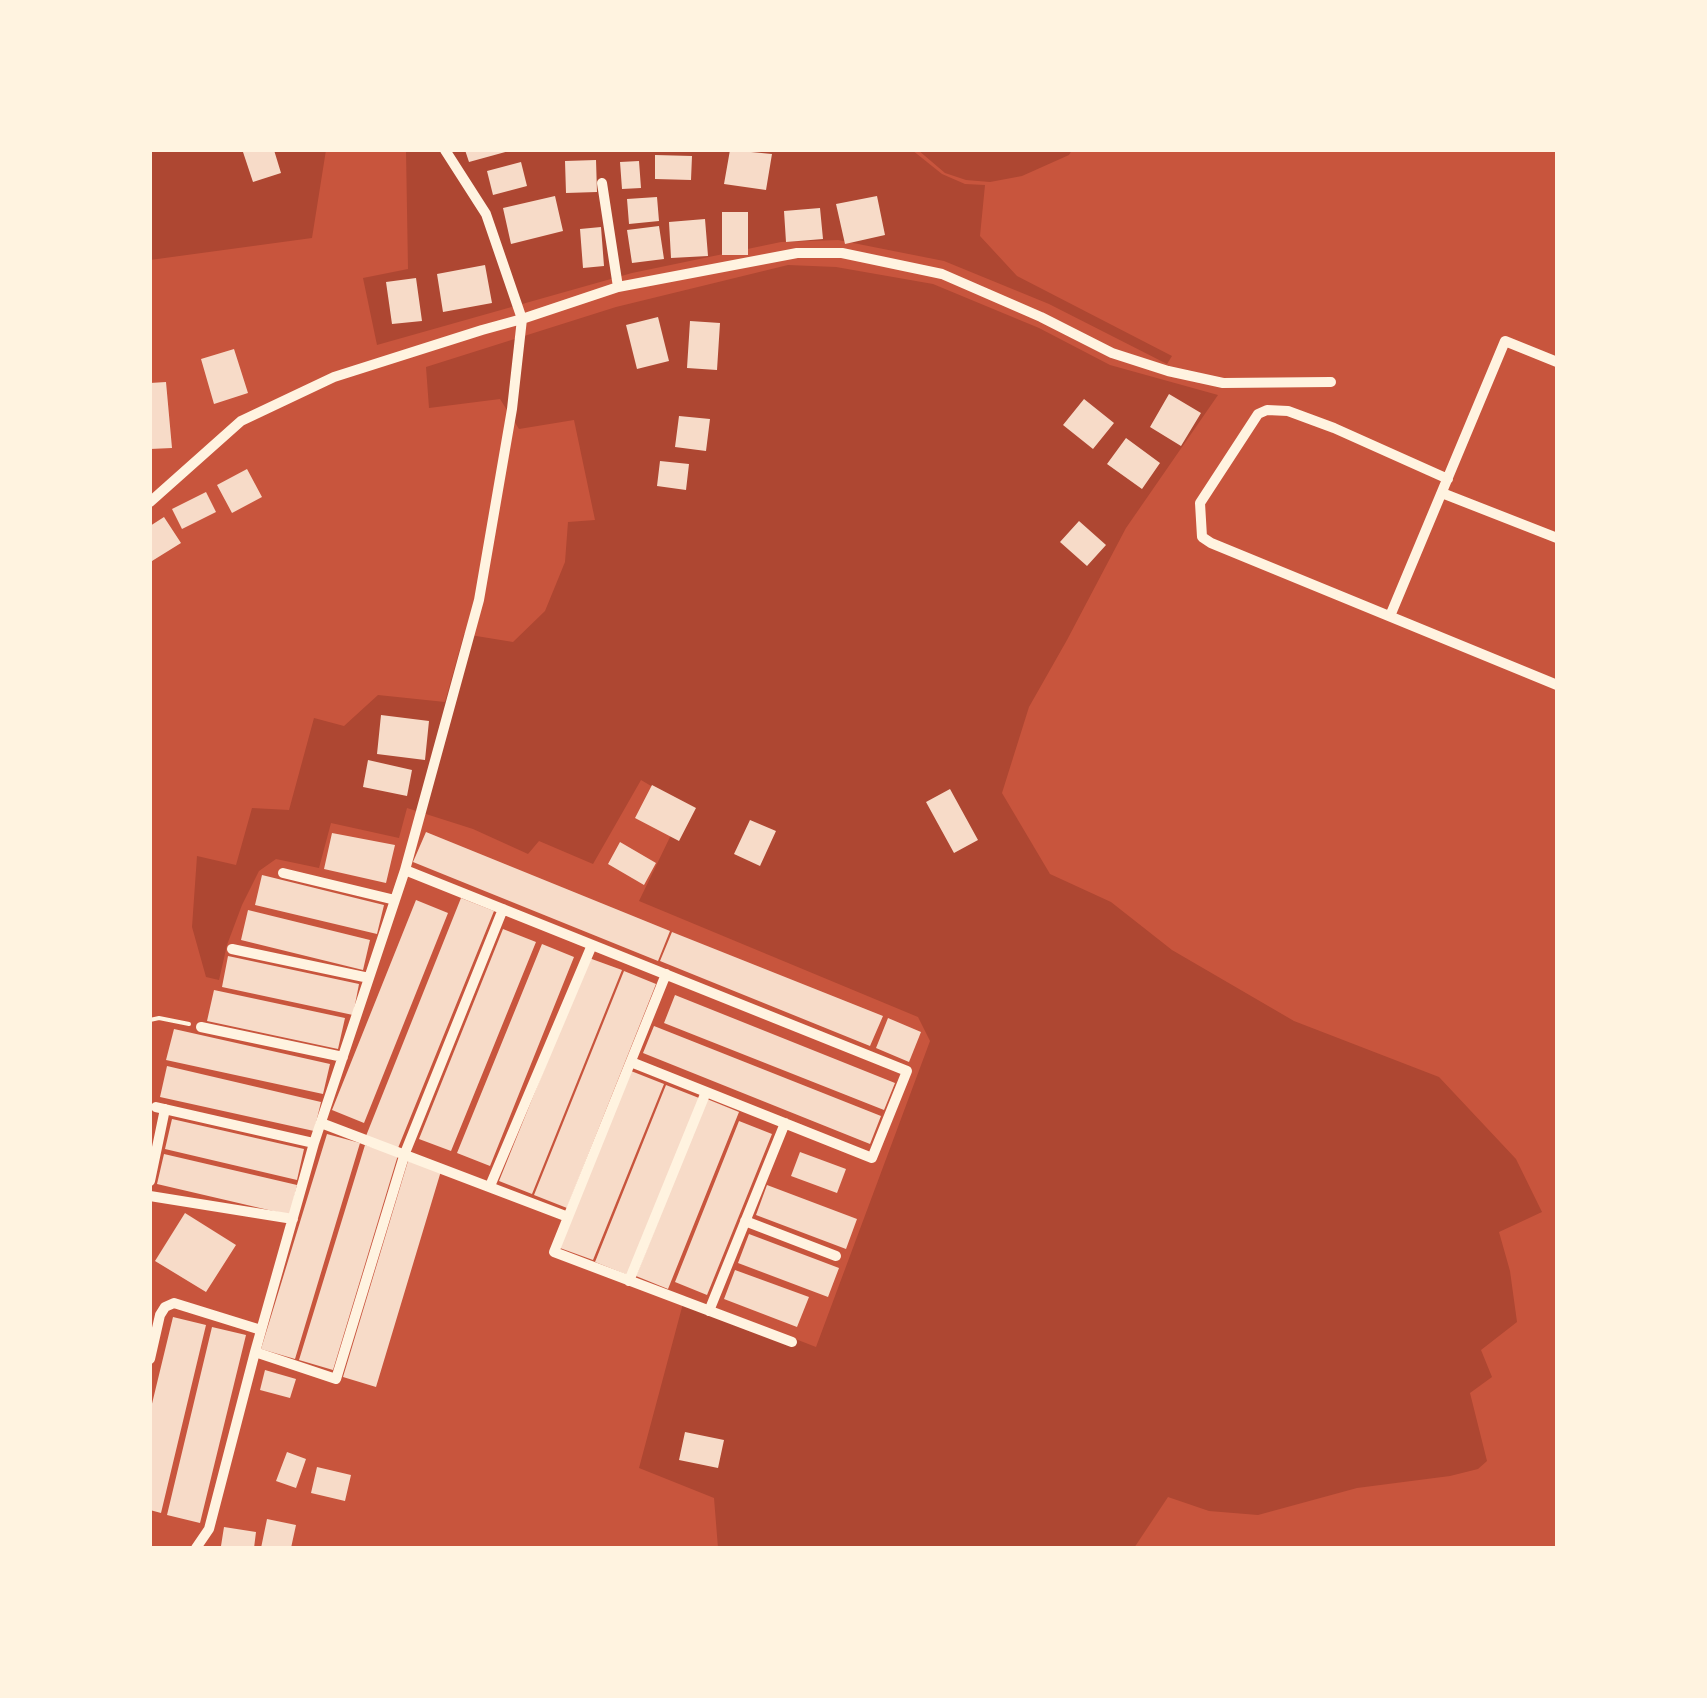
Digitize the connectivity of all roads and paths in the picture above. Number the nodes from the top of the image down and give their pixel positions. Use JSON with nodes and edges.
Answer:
{"nodes":[{"id":1,"x":445,"y":150,"type":"edge"},
{"id":2,"x":602,"y":182,"type":"dead end"},
{"id":3,"x":618,"y":287,"type":"junction"},
{"id":4,"x":522,"y":320,"type":"junction"},
{"id":5,"x":1557,"y":362,"type":"edge"},
{"id":6,"x":1332,"y":382,"type":"dead end"},
{"id":7,"x":1448,"y":479,"type":"junction"},
{"id":8,"x":1442,"y":493,"type":"junction"},
{"id":9,"x":150,"y":502,"type":"edge"},
{"id":10,"x":1557,"y":538,"type":"edge"},
{"id":11,"x":1390,"y":616,"type":"junction"},
{"id":12,"x":1557,"y":684,"type":"edge"},
{"id":13,"x":405,"y":870,"type":"junction"},
{"id":14,"x":284,"y":873,"type":"dead end"},
{"id":15,"x":396,"y":900,"type":"junction"},
{"id":16,"x":502,"y":909,"type":"junction"},
{"id":17,"x":592,"y":945,"type":"junction"},
{"id":18,"x":232,"y":949,"type":"dead end"},
{"id":19,"x":666,"y":974,"type":"junction"},
{"id":20,"x":369,"y":978,"type":"junction"},
{"id":21,"x":150,"y":1020,"type":"edge"},
{"id":22,"x":200,"y":1026,"type":"joint"},
{"id":23,"x":343,"y":1057,"type":"junction"},
{"id":24,"x":631,"y":1062,"type":"junction"},
{"id":25,"x":706,"y":1092,"type":"junction"},
{"id":26,"x":320,"y":1123,"type":"junction"},
{"id":27,"x":785,"y":1123,"type":"junction"},
{"id":28,"x":314,"y":1143,"type":"junction"},
{"id":29,"x":405,"y":1154,"type":"junction"},
{"id":30,"x":150,"y":1182,"type":"edge"},
{"id":31,"x":490,"y":1186,"type":"junction"},
{"id":32,"x":150,"y":1196,"type":"edge"},
{"id":33,"x":568,"y":1217,"type":"junction"},
{"id":34,"x":293,"y":1220,"type":"junction"},
{"id":35,"x":745,"y":1222,"type":"junction"},
{"id":36,"x":836,"y":1256,"type":"dead end"},
{"id":37,"x":629,"y":1280,"type":"junction"},
{"id":38,"x":709,"y":1311,"type":"junction"},
{"id":39,"x":261,"y":1330,"type":"junction"},
{"id":40,"x":792,"y":1342,"type":"dead end"},
{"id":41,"x":255,"y":1352,"type":"junction"},
{"id":42,"x":150,"y":1360,"type":"edge"},
{"id":43,"x":196,"y":1548,"type":"edge"}],
"edges":[{"from":1,"to":4,"type":"street"},
{"from":2,"to":3,"type":"street"},
{"from":3,"to":4,"type":"street"},
{"from":3,"to":6,"type":"street"},
{"from":4,"to":9,"type":"street"},
{"from":4,"to":13,"type":"street"},
{"from":5,"to":7,"type":"street"},
{"from":7,"to":8,"type":"street"},
{"from":7,"to":11,"type":"street"},
{"from":8,"to":10,"type":"street"},
{"from":8,"to":11,"type":"street"},
{"from":11,"to":12,"type":"street"},
{"from":13,"to":15,"type":"street"},
{"from":13,"to":16,"type":"street"},
{"from":14,"to":15,"type":"street"},
{"from":15,"to":20,"type":"street"},
{"from":16,"to":17,"type":"street"},
{"from":16,"to":29,"type":"street"},
{"from":17,"to":19,"type":"street"},
{"from":17,"to":31,"type":"street"},
{"from":18,"to":20,"type":"street"},
{"from":19,"to":24,"type":"street"},
{"from":19,"to":27,"type":"street"},
{"from":20,"to":23,"type":"street"},
{"from":21,"to":22,"type":"path"},
{"from":22,"to":23,"type":"street"},
{"from":23,"to":26,"type":"street"},
{"from":24,"to":25,"type":"street"},
{"from":24,"to":33,"type":"street"},
{"from":25,"to":27,"type":"street"},
{"from":25,"to":37,"type":"street"},
{"from":26,"to":28,"type":"street"},
{"from":26,"to":29,"type":"street"},
{"from":27,"to":35,"type":"street"},
{"from":28,"to":30,"type":"street"},
{"from":28,"to":34,"type":"street"},
{"from":29,"to":31,"type":"street"},
{"from":29,"to":41,"type":"street"},
{"from":31,"to":33,"type":"street"},
{"from":32,"to":34,"type":"street"},
{"from":33,"to":37,"type":"street"},
{"from":34,"to":39,"type":"street"},
{"from":35,"to":36,"type":"street"},
{"from":35,"to":38,"type":"street"},
{"from":37,"to":38,"type":"street"},
{"from":38,"to":40,"type":"street"},
{"from":39,"to":41,"type":"street"},
{"from":39,"to":42,"type":"street"},
{"from":41,"to":43,"type":"street"}]}
